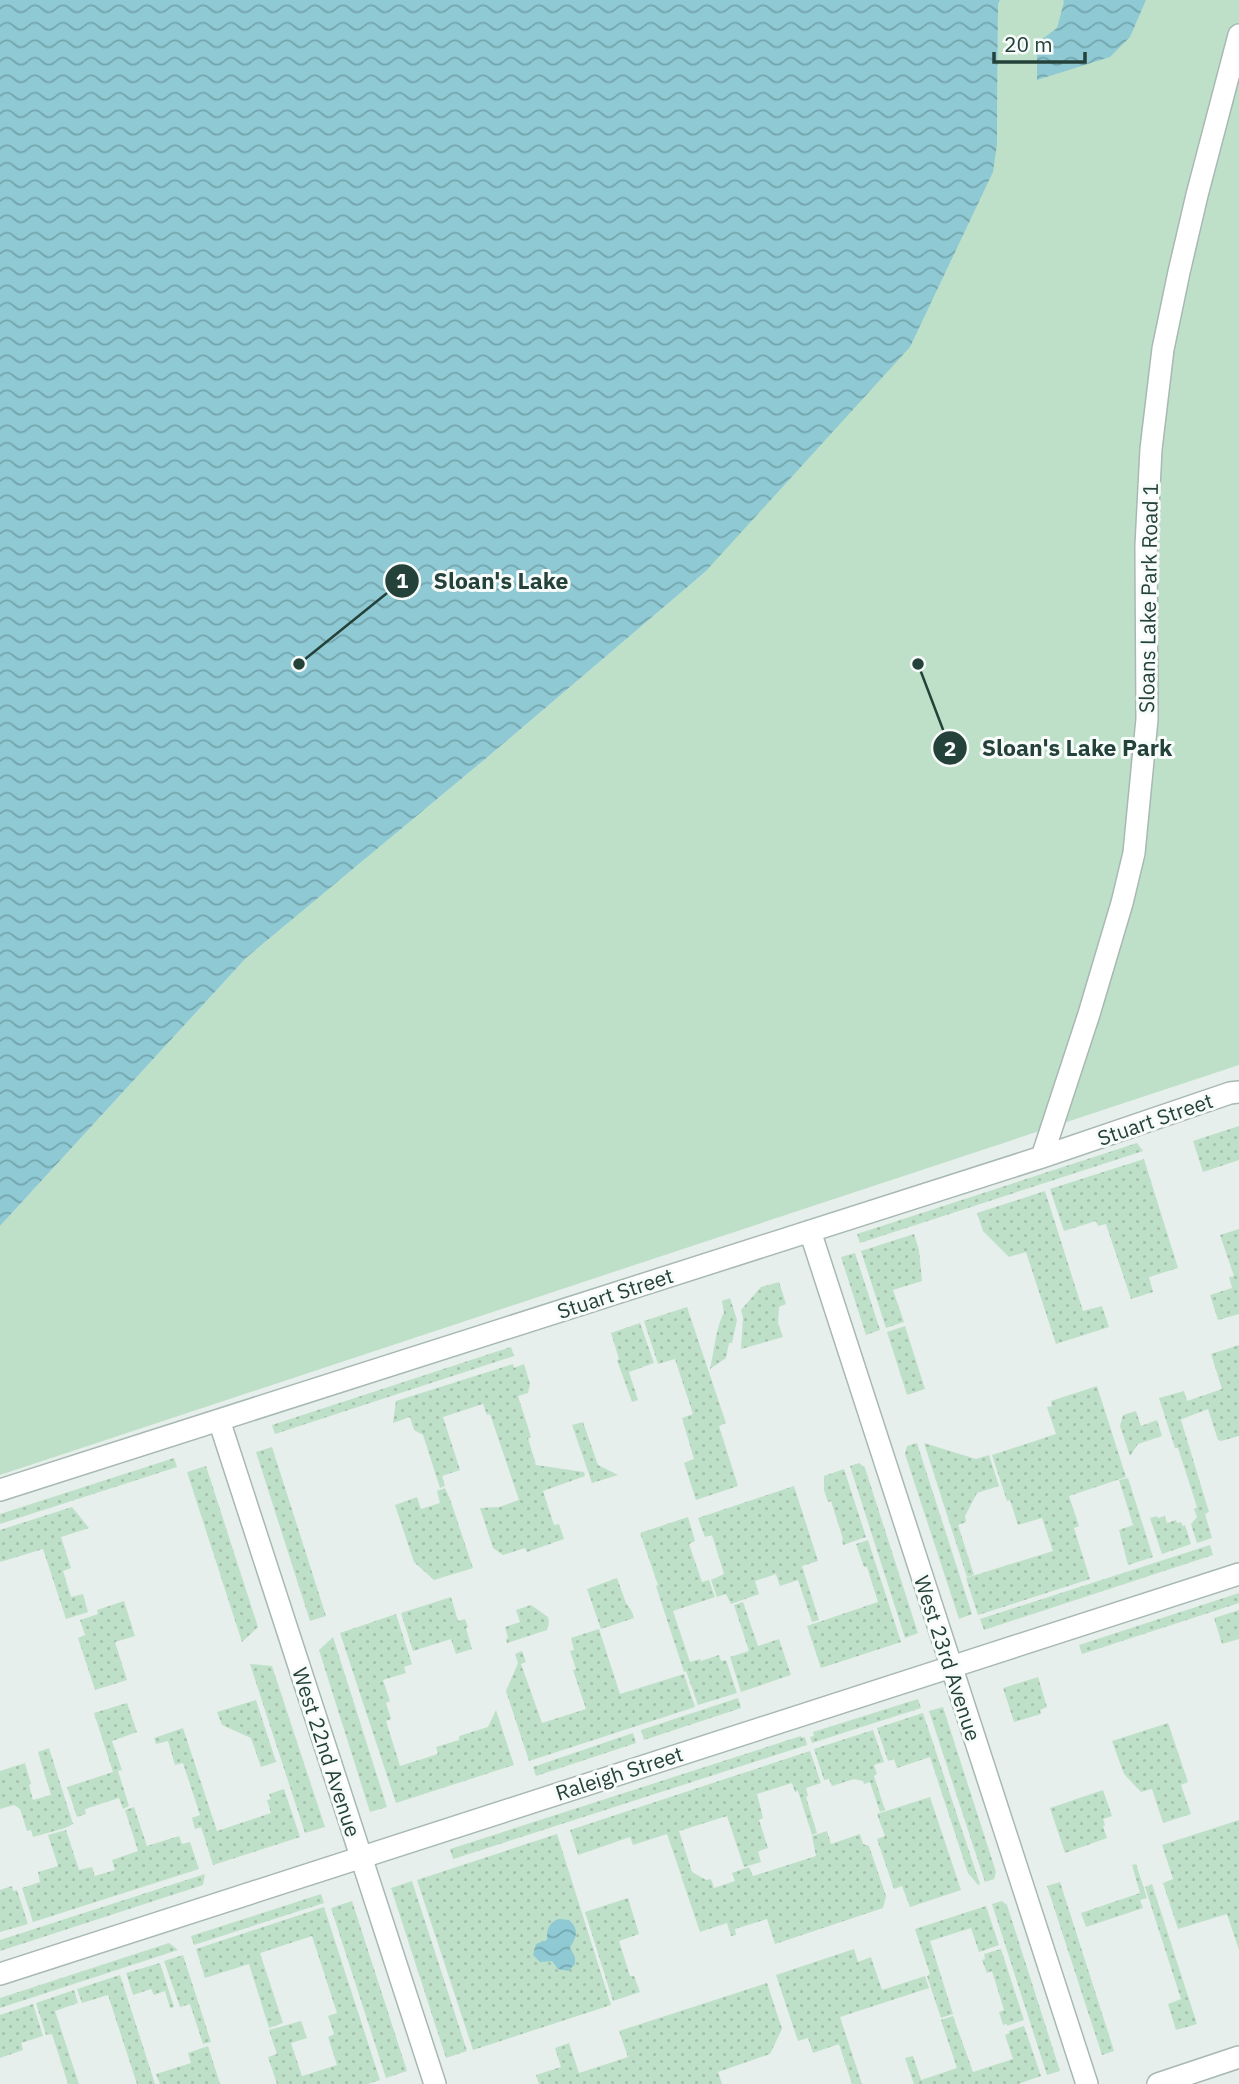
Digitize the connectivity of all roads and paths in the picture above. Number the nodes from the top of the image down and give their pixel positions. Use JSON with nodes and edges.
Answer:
{"nodes":[{"id":1,"x":1239,"y":35,"type":"edge"},
{"id":2,"x":1234,"y":1092,"type":"edge"},
{"id":3,"x":1042,"y":1157,"type":"junction"},
{"id":4,"x":810,"y":1231,"type":"junction"},
{"id":5,"x":219,"y":1420,"type":"junction"},
{"id":6,"x":0,"y":1490,"type":"edge"},
{"id":7,"x":1239,"y":1574,"type":"edge"},
{"id":8,"x":951,"y":1667,"type":"junction"},
{"id":9,"x":361,"y":1857,"type":"junction"},
{"id":10,"x":0,"y":1973,"type":"edge"},
{"id":11,"x":1239,"y":2057,"type":"edge"},
{"id":12,"x":435,"y":2084,"type":"edge"},
{"id":13,"x":1087,"y":2084,"type":"edge"},
{"id":14,"x":1158,"y":2084,"type":"edge"}],
"edges":[{"from":1,"to":3,"type":"street","name":"Sloans Lake Park Road 1"},
{"from":2,"to":3,"type":"street","name":"Stuart Street"},
{"from":3,"to":4,"type":"street","name":"Stuart Street"},
{"from":4,"to":5,"type":"street","name":"Stuart Street"},
{"from":4,"to":8,"type":"street","name":"West 23rd Avenue"},
{"from":5,"to":6,"type":"street","name":"Stuart Street"},
{"from":5,"to":9,"type":"street","name":"West 22nd Avenue"},
{"from":7,"to":8,"type":"street","name":"Raleigh Street"},
{"from":8,"to":9,"type":"street","name":"Raleigh Street"},
{"from":8,"to":13,"type":"street","name":"West 23rd Avenue"},
{"from":9,"to":10,"type":"street","name":"Raleigh Street"},
{"from":9,"to":12,"type":"street","name":"West 22nd Avenue"},
{"from":11,"to":14,"type":"street"}]}
